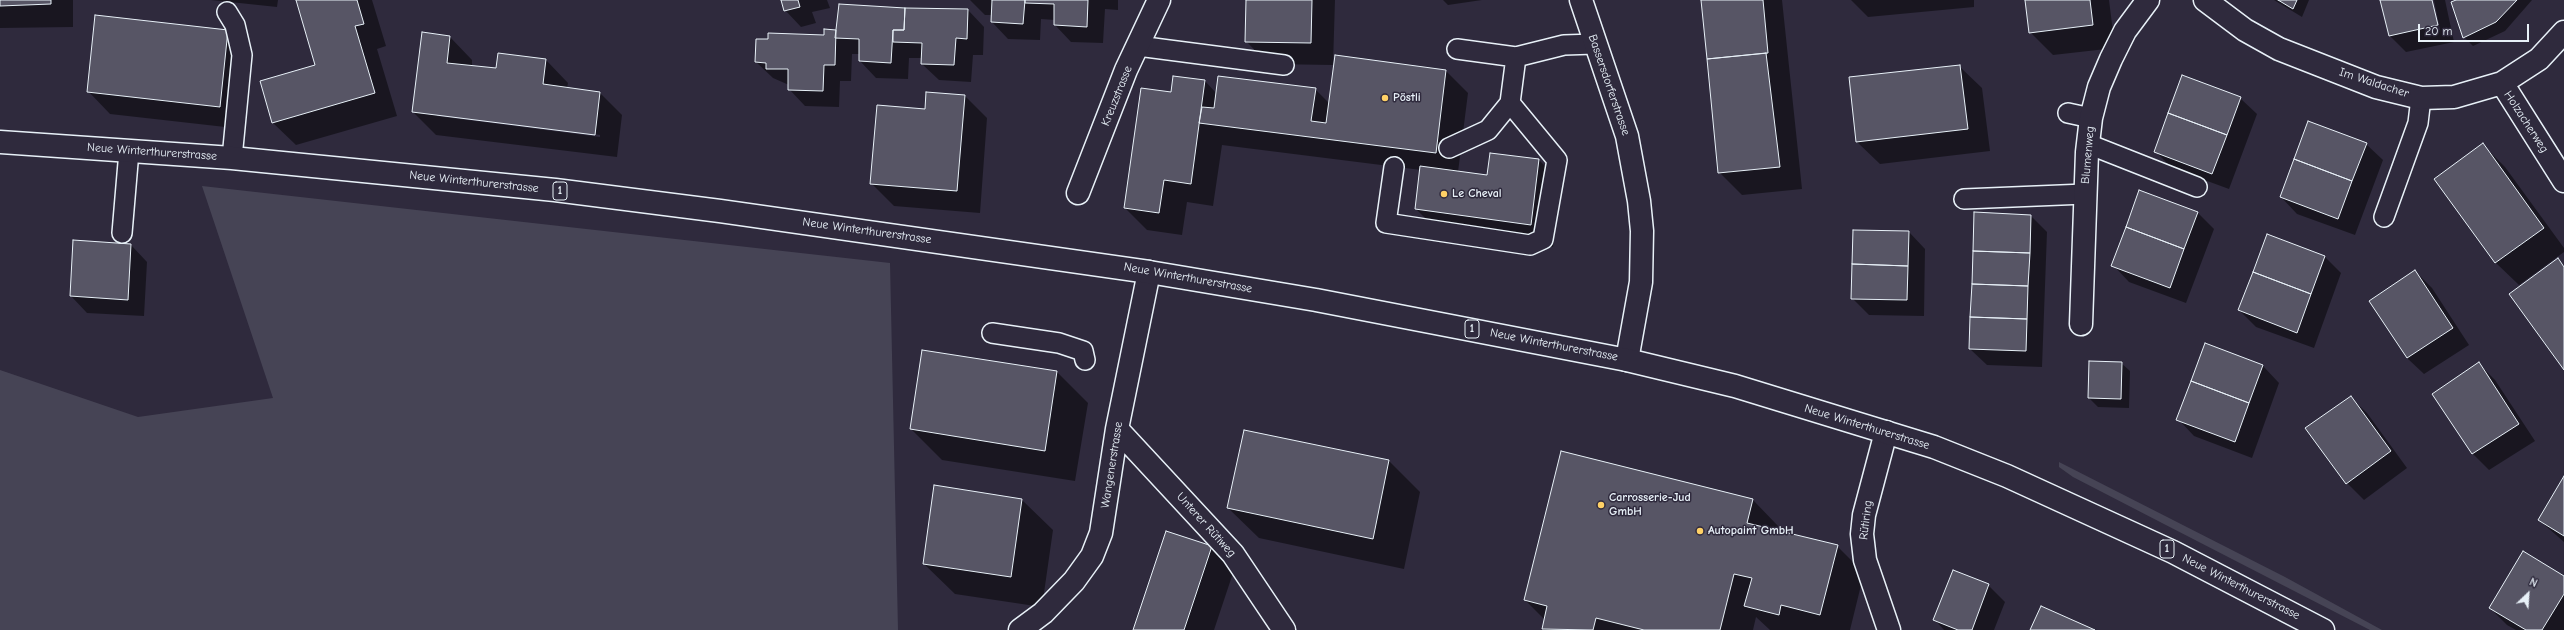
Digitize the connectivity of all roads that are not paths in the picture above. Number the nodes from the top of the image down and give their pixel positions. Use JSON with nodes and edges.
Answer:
{"nodes":[{"id":1,"x":1159,"y":0,"type":"edge"},
{"id":2,"x":1581,"y":0,"type":"edge"},
{"id":3,"x":2148,"y":0,"type":"edge"},
{"id":4,"x":2205,"y":0,"type":"edge"},
{"id":5,"x":227,"y":12,"type":"dead end"},
{"id":6,"x":2564,"y":32,"type":"edge"},
{"id":7,"x":1595,"y":44,"type":"junction"},
{"id":8,"x":1138,"y":46,"type":"junction"},
{"id":9,"x":1457,"y":50,"type":"dead end"},
{"id":10,"x":1516,"y":57,"type":"junction"},
{"id":11,"x":1284,"y":65,"type":"dead end"},
{"id":12,"x":2502,"y":83,"type":"junction"},
{"id":13,"x":2421,"y":98,"type":"junction"},
{"id":14,"x":1510,"y":103,"type":"junction"},
{"id":15,"x":2068,"y":113,"type":"dead end"},
{"id":16,"x":2091,"y":118,"type":"junction"},
{"id":17,"x":0,"y":142,"type":"edge"},
{"id":18,"x":2088,"y":144,"type":"junction"},
{"id":19,"x":1449,"y":148,"type":"dead end"},
{"id":20,"x":129,"y":151,"type":"junction"},
{"id":21,"x":232,"y":158,"type":"junction"},
{"id":22,"x":1394,"y":167,"type":"dead end"},
{"id":23,"x":2564,"y":181,"type":"edge"},
{"id":24,"x":2197,"y":186,"type":"dead end"},
{"id":25,"x":1078,"y":193,"type":"dead end"},
{"id":26,"x":2085,"y":194,"type":"junction"},
{"id":27,"x":1964,"y":199,"type":"dead end"},
{"id":28,"x":2384,"y":217,"type":"dead end"},
{"id":29,"x":122,"y":233,"type":"dead end"},
{"id":30,"x":1149,"y":272,"type":"junction"},
{"id":31,"x":2081,"y":324,"type":"dead end"},
{"id":32,"x":992,"y":333,"type":"dead end"},
{"id":33,"x":1085,"y":360,"type":"dead end"},
{"id":34,"x":1627,"y":360,"type":"junction"},
{"id":35,"x":1117,"y":428,"type":"junction"},
{"id":36,"x":1886,"y":432,"type":"junction"},
{"id":37,"x":1020,"y":630,"type":"edge"},
{"id":38,"x":1284,"y":630,"type":"edge"},
{"id":39,"x":1889,"y":630,"type":"edge"},
{"id":40,"x":2323,"y":630,"type":"edge"}],
"edges":[{"from":1,"to":8,"type":"main road","name":"Kreuzstrasse"},
{"from":2,"to":7,"type":"main road","name":"Bassersdorferstrasse"},
{"from":3,"to":16,"type":"main road","name":"Blumenweg"},
{"from":4,"to":13,"type":"main road","name":"Im Waldacher"},
{"from":5,"to":21,"type":"lane"},
{"from":6,"to":12,"type":"main road","name":"Im Waldacher"},
{"from":7,"to":10,"type":"lane"},
{"from":7,"to":34,"type":"main road","name":"Bassersdorferstrasse"},
{"from":8,"to":11,"type":"lane"},
{"from":8,"to":25,"type":"main road","name":"Kreuzstrasse"},
{"from":9,"to":10,"type":"lane"},
{"from":10,"to":14,"type":"lane"},
{"from":12,"to":13,"type":"main road","name":"Im Waldacher"},
{"from":12,"to":23,"type":"main road","name":"Holzacherweg"},
{"from":13,"to":28,"type":"lane"},
{"from":14,"to":19,"type":"lane"},
{"from":14,"to":22,"type":"lane"},
{"from":15,"to":16,"type":"lane"},
{"from":16,"to":18,"type":"main road","name":"Blumenweg"},
{"from":17,"to":20,"type":"main road","name":"Neue Winterthurerstrasse","number":"1"},
{"from":18,"to":24,"type":"lane"},
{"from":18,"to":26,"type":"main road","name":"Blumenweg"},
{"from":20,"to":21,"type":"main road","name":"Neue Winterthurerstrasse","number":"1"},
{"from":20,"to":29,"type":"lane"},
{"from":21,"to":30,"type":"main road","name":"Neue Winterthurerstrasse","number":"1"},
{"from":26,"to":27,"type":"lane"},
{"from":26,"to":31,"type":"main road","name":"Blumenweg"},
{"from":30,"to":34,"type":"main road","name":"Neue Winterthurerstrasse","number":"1"},
{"from":30,"to":35,"type":"main road","name":"Wangenerstrasse"},
{"from":32,"to":33,"type":"lane"},
{"from":34,"to":36,"type":"main road","name":"Neue Winterthurerstrasse","number":"1"},
{"from":35,"to":37,"type":"main road","name":"Wangenerstrasse"},
{"from":35,"to":38,"type":"main road","name":"Unterer Rütiweg"},
{"from":36,"to":39,"type":"main road","name":"Rütiring"},
{"from":36,"to":40,"type":"main road","name":"Neue Winterthurerstrasse","number":"1"}]}
